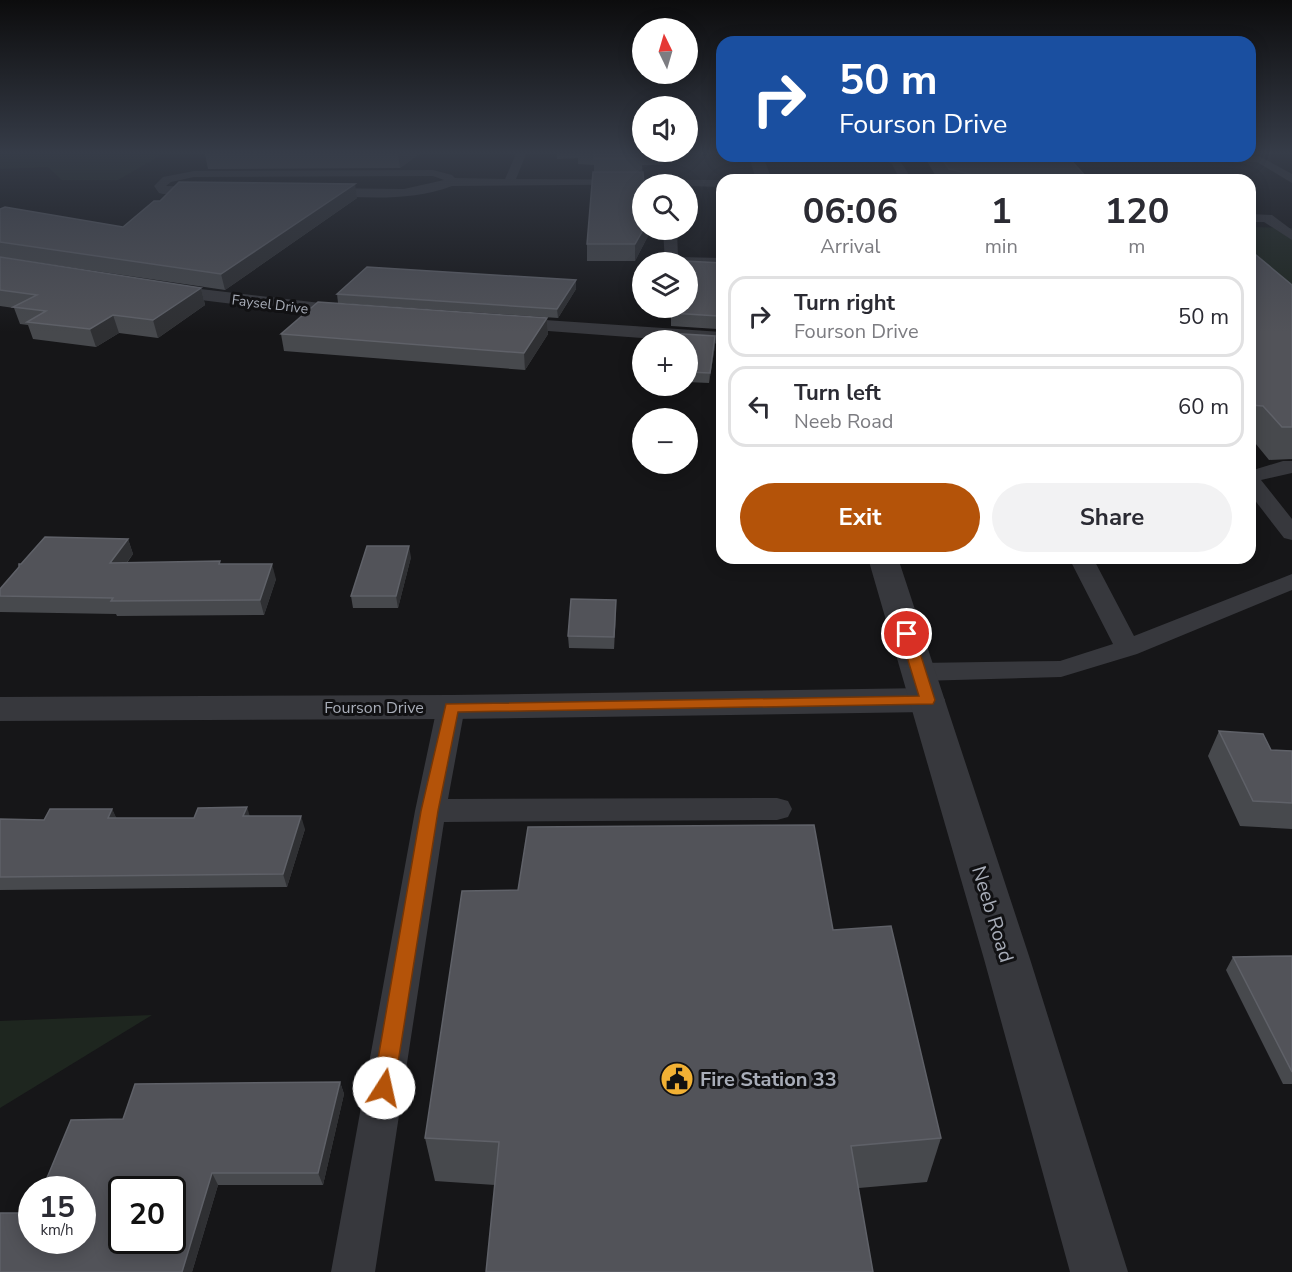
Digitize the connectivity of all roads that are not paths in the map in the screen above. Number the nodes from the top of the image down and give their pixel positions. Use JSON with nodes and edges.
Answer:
{"nodes":[{"id":1,"x":1256,"y":218,"type":"edge"},
{"id":2,"x":1267,"y":218,"type":"junction"},
{"id":3,"x":1292,"y":218,"type":"edge"},
{"id":4,"x":1292,"y":236,"type":"edge"},
{"id":5,"x":670,"y":240,"type":"edge"},
{"id":6,"x":716,"y":262,"type":"edge"},
{"id":7,"x":136,"y":287,"type":"edge"},
{"id":8,"x":369,"y":314,"type":"edge"},
{"id":9,"x":487,"y":322,"type":"edge"},
{"id":10,"x":716,"y":338,"type":"edge"},
{"id":11,"x":1292,"y":467,"type":"edge"},
{"id":12,"x":1256,"y":477,"type":"edge"},
{"id":13,"x":1256,"y":487,"type":"edge"},
{"id":14,"x":1292,"y":533,"type":"edge"},
{"id":15,"x":885,"y":564,"type":"edge"},
{"id":16,"x":1083,"y":564,"type":"edge"},
{"id":17,"x":1292,"y":581,"type":"edge"},
{"id":18,"x":1128,"y":648,"type":"junction"},
{"id":19,"x":923,"y":686,"type":"junction"},
{"id":20,"x":451,"y":707,"type":"junction"},
{"id":21,"x":0,"y":709,"type":"edge"},
{"id":22,"x":777,"y":809,"type":"dead end"},
{"id":23,"x":430,"y":811,"type":"junction"},
{"id":24,"x":353,"y":1272,"type":"edge"},
{"id":25,"x":1099,"y":1272,"type":"edge"}],
"edges":[{"from":1,"to":2,"type":"lane"},
{"from":2,"to":3,"type":"lane"},
{"from":2,"to":4,"type":"lane"},
{"from":5,"to":6,"type":"lane"},
{"from":7,"to":8,"type":"street","name":"Faysel Drive"},
{"from":9,"to":10,"type":"street"},
{"from":11,"to":12,"type":"lane"},
{"from":13,"to":14,"type":"lane"},
{"from":15,"to":19,"type":"street","name":"Neeb Road"},
{"from":16,"to":18,"type":"lane"},
{"from":17,"to":18,"type":"lane"},
{"from":18,"to":19,"type":"lane"},
{"from":19,"to":20,"type":"street","name":"Fourson Drive"},
{"from":19,"to":25,"type":"street","name":"Neeb Road"},
{"from":20,"to":21,"type":"street","name":"Fourson Drive"},
{"from":20,"to":23,"type":"lane"},
{"from":22,"to":23,"type":"lane"},
{"from":23,"to":24,"type":"lane"}]}
